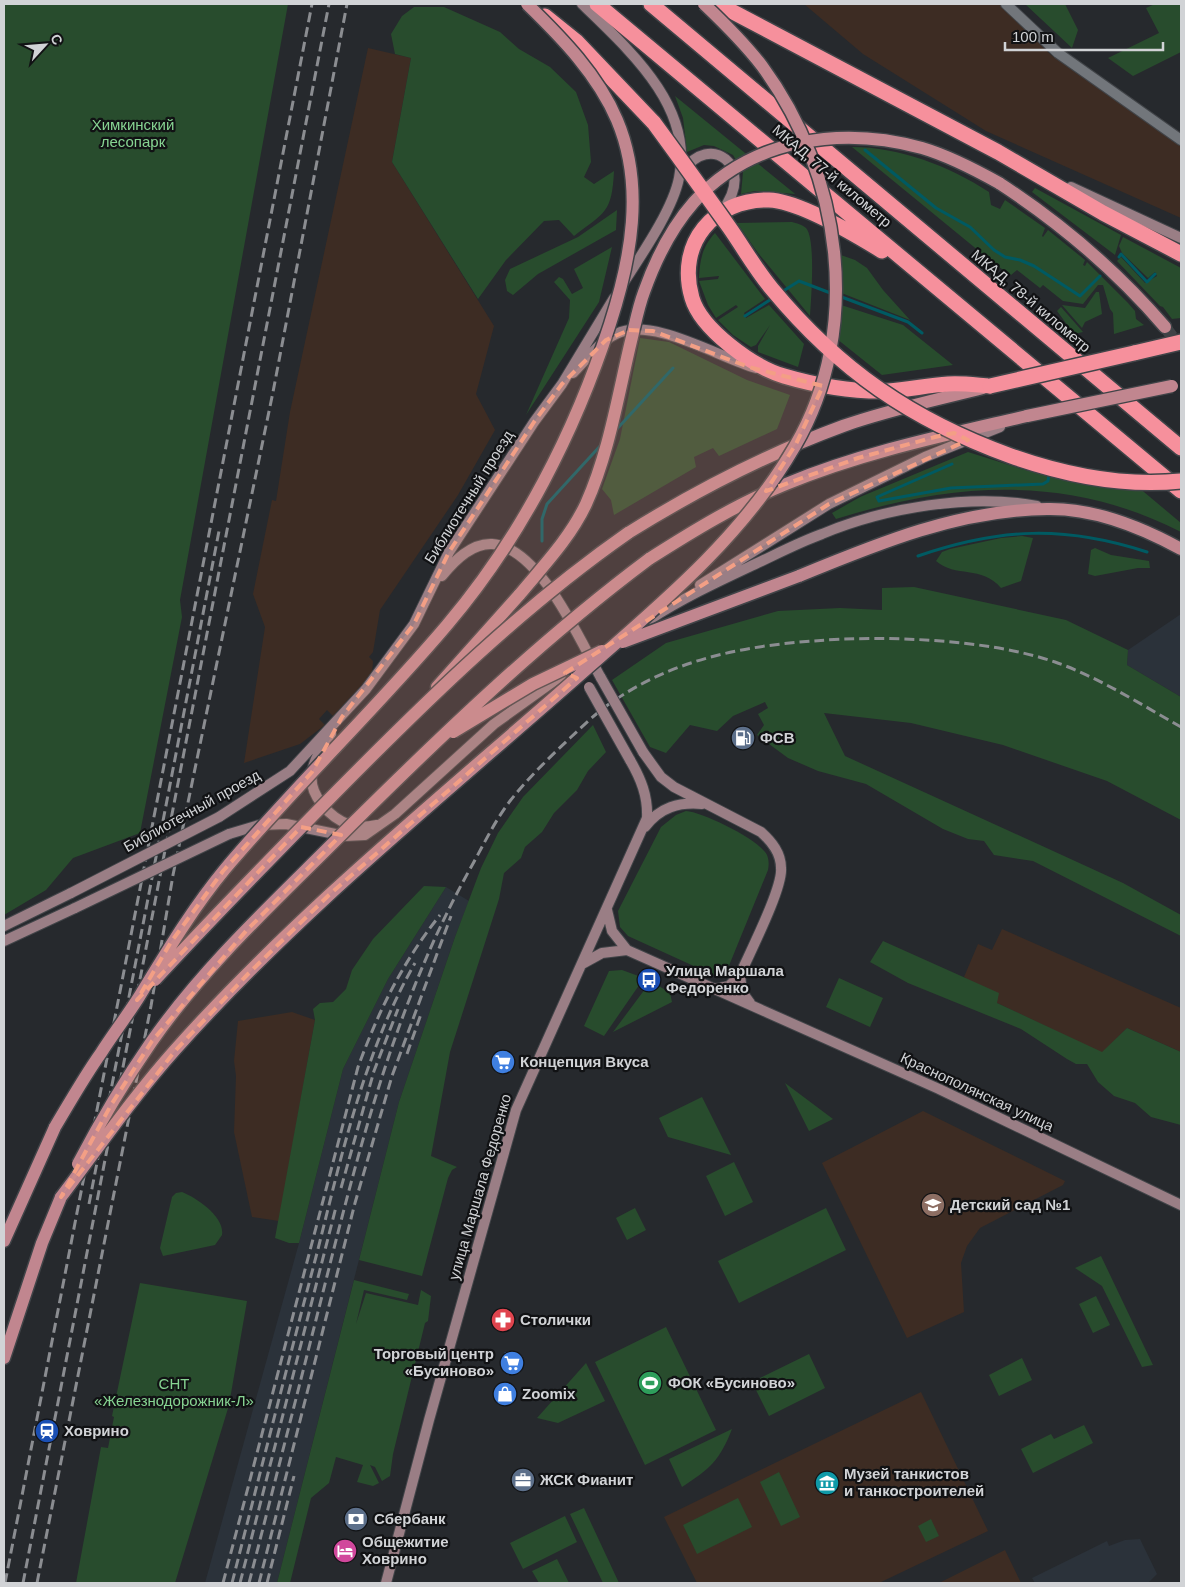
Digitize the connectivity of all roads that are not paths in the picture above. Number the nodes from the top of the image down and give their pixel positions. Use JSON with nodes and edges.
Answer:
{"nodes":[{"id":1,"x":528,"y":4,"type":"edge"},
{"id":2,"x":582,"y":4,"type":"edge"},
{"id":3,"x":597,"y":4,"type":"edge"},
{"id":4,"x":651,"y":4,"type":"edge"},
{"id":5,"x":704,"y":4,"type":"edge"},
{"id":6,"x":718,"y":4,"type":"edge"},
{"id":7,"x":1006,"y":4,"type":"edge"},
{"id":8,"x":1181,"y":140,"type":"edge"},
{"id":9,"x":998,"y":152,"type":"junction"},
{"id":10,"x":679,"y":178,"type":"junction"},
{"id":11,"x":860,"y":180,"type":"joint"},
{"id":12,"x":721,"y":212,"type":"junction"},
{"id":13,"x":1181,"y":238,"type":"edge"},
{"id":14,"x":1181,"y":254,"type":"edge"},
{"id":15,"x":934,"y":284,"type":"junction"},
{"id":16,"x":1165,"y":327,"type":"tunnel mouth"},
{"id":17,"x":1181,"y":342,"type":"edge"},
{"id":18,"x":782,"y":376,"type":"junction"},
{"id":19,"x":562,"y":384,"type":"junction"},
{"id":20,"x":1176,"y":385,"type":"edge"},
{"id":21,"x":990,"y":386,"type":"junction"},
{"id":22,"x":1027,"y":416,"type":"junction"},
{"id":23,"x":1181,"y":448,"type":"edge"},
{"id":24,"x":1181,"y":481,"type":"edge"},
{"id":25,"x":1181,"y":491,"type":"edge"},
{"id":26,"x":1049,"y":509,"type":"junction"},
{"id":27,"x":1181,"y":549,"type":"edge"},
{"id":28,"x":432,"y":588,"type":"junction"},
{"id":29,"x":675,"y":603,"type":"junction"},
{"id":30,"x":590,"y":657,"type":"junction"},
{"id":31,"x":556,"y":678,"type":"junction"},
{"id":32,"x":417,"y":710,"type":"junction"},
{"id":33,"x":342,"y":716,"type":"junction"},
{"id":34,"x":419,"y":757,"type":"junction"},
{"id":35,"x":711,"y":806,"type":"junction"},
{"id":36,"x":383,"y":824,"type":"junction"},
{"id":37,"x":642,"y":832,"type":"junction"},
{"id":38,"x":607,"y":906,"type":"junction"},
{"id":39,"x":4,"y":926,"type":"edge"},
{"id":40,"x":4,"y":941,"type":"edge"},
{"id":41,"x":627,"y":950,"type":"junction"},
{"id":42,"x":581,"y":965,"type":"junction"},
{"id":43,"x":740,"y":975,"type":"junction"},
{"id":44,"x":712,"y":989,"type":"junction"},
{"id":45,"x":137,"y":1000,"type":"junction"},
{"id":46,"x":760,"y":1008,"type":"junction"},
{"id":47,"x":61,"y":1197,"type":"junction"},
{"id":48,"x":1181,"y":1206,"type":"edge"},
{"id":49,"x":6,"y":1235,"type":"edge"},
{"id":50,"x":4,"y":1358,"type":"edge"},
{"id":51,"x":386,"y":1583,"type":"edge"}],
"edges":[{"from":1,"to":24,"type":"highway","bridge":true},
{"from":1,"to":45,"type":"main road","bridge":true},
{"from":2,"to":10,"type":"main road"},
{"from":3,"to":15,"type":"highway","name":"МКАД, 77-й километр"},
{"from":4,"to":11,"type":"highway","name":"МКАД, 77-й километр"},
{"from":5,"to":47,"type":"main road","bridge":true},
{"from":6,"to":9,"type":"highway"},
{"from":7,"to":8,"type":"street"},
{"from":9,"to":13,"type":"main road"},
{"from":9,"to":14,"type":"highway"},
{"from":10,"to":12,"type":"main road"},
{"from":10,"to":19,"type":"main road"},
{"from":11,"to":23,"type":"highway","name":"МКАД, 78-й километр"},
{"from":12,"to":15,"type":"highway"},
{"from":12,"to":18,"type":"highway"},
{"from":15,"to":25,"type":"highway","name":"МКАД, 77-й километр"},
{"from":16,"to":32,"type":"main road","bridge":true},
{"from":17,"to":21,"type":"highway","bridge":true},
{"from":18,"to":19,"type":"main road"},
{"from":18,"to":21,"type":"highway"},
{"from":19,"to":28,"type":"main road","name":"Библиотечный проезд"},
{"from":20,"to":22,"type":"main road","bridge":true},
{"from":21,"to":32,"type":"main road","bridge":true},
{"from":22,"to":29,"type":"main road"},
{"from":22,"to":34,"type":"main road","bridge":true},
{"from":26,"to":27,"type":"main road"},
{"from":26,"to":29,"type":"main road"},
{"from":26,"to":34,"type":"main road","bridge":true},
{"from":28,"to":30,"type":"main road"},
{"from":28,"to":33,"type":"main road","name":"Библиотечный проезд"},
{"from":29,"to":30,"type":"main road"},
{"from":30,"to":31,"type":"main road"},
{"from":30,"to":35,"type":"main road","bridge":true},
{"from":31,"to":36,"type":"main road"},
{"from":31,"to":37,"type":"main road","name":"улица Маршала Федоренко","bridge":true},
{"from":32,"to":45,"type":"main road","bridge":true},
{"from":33,"to":36,"type":"main road"},
{"from":33,"to":39,"type":"main road","name":"Библиотечный проезд","bridge":true},
{"from":34,"to":47,"type":"main road","bridge":true},
{"from":35,"to":37,"type":"main road"},
{"from":35,"to":43,"type":"main road"},
{"from":36,"to":40,"type":"main road","bridge":true},
{"from":37,"to":38,"type":"main road","name":"улица Маршала Федоренко"},
{"from":38,"to":41,"type":"main road"},
{"from":38,"to":42,"type":"main road","name":"улица Маршала Федоренко"},
{"from":41,"to":42,"type":"main road"},
{"from":41,"to":44,"type":"main road","name":"Краснополянская улица"},
{"from":42,"to":51,"type":"main road","name":"улица Маршала Федоренко"},
{"from":43,"to":44,"type":"main road"},
{"from":43,"to":46,"type":"main road","name":"Краснополянская улица"},
{"from":44,"to":46,"type":"main road","name":"Краснополянская улица"},
{"from":45,"to":49,"type":"main road","bridge":true},
{"from":46,"to":48,"type":"main road","name":"Краснополянская улица"},
{"from":47,"to":50,"type":"main road"}]}
